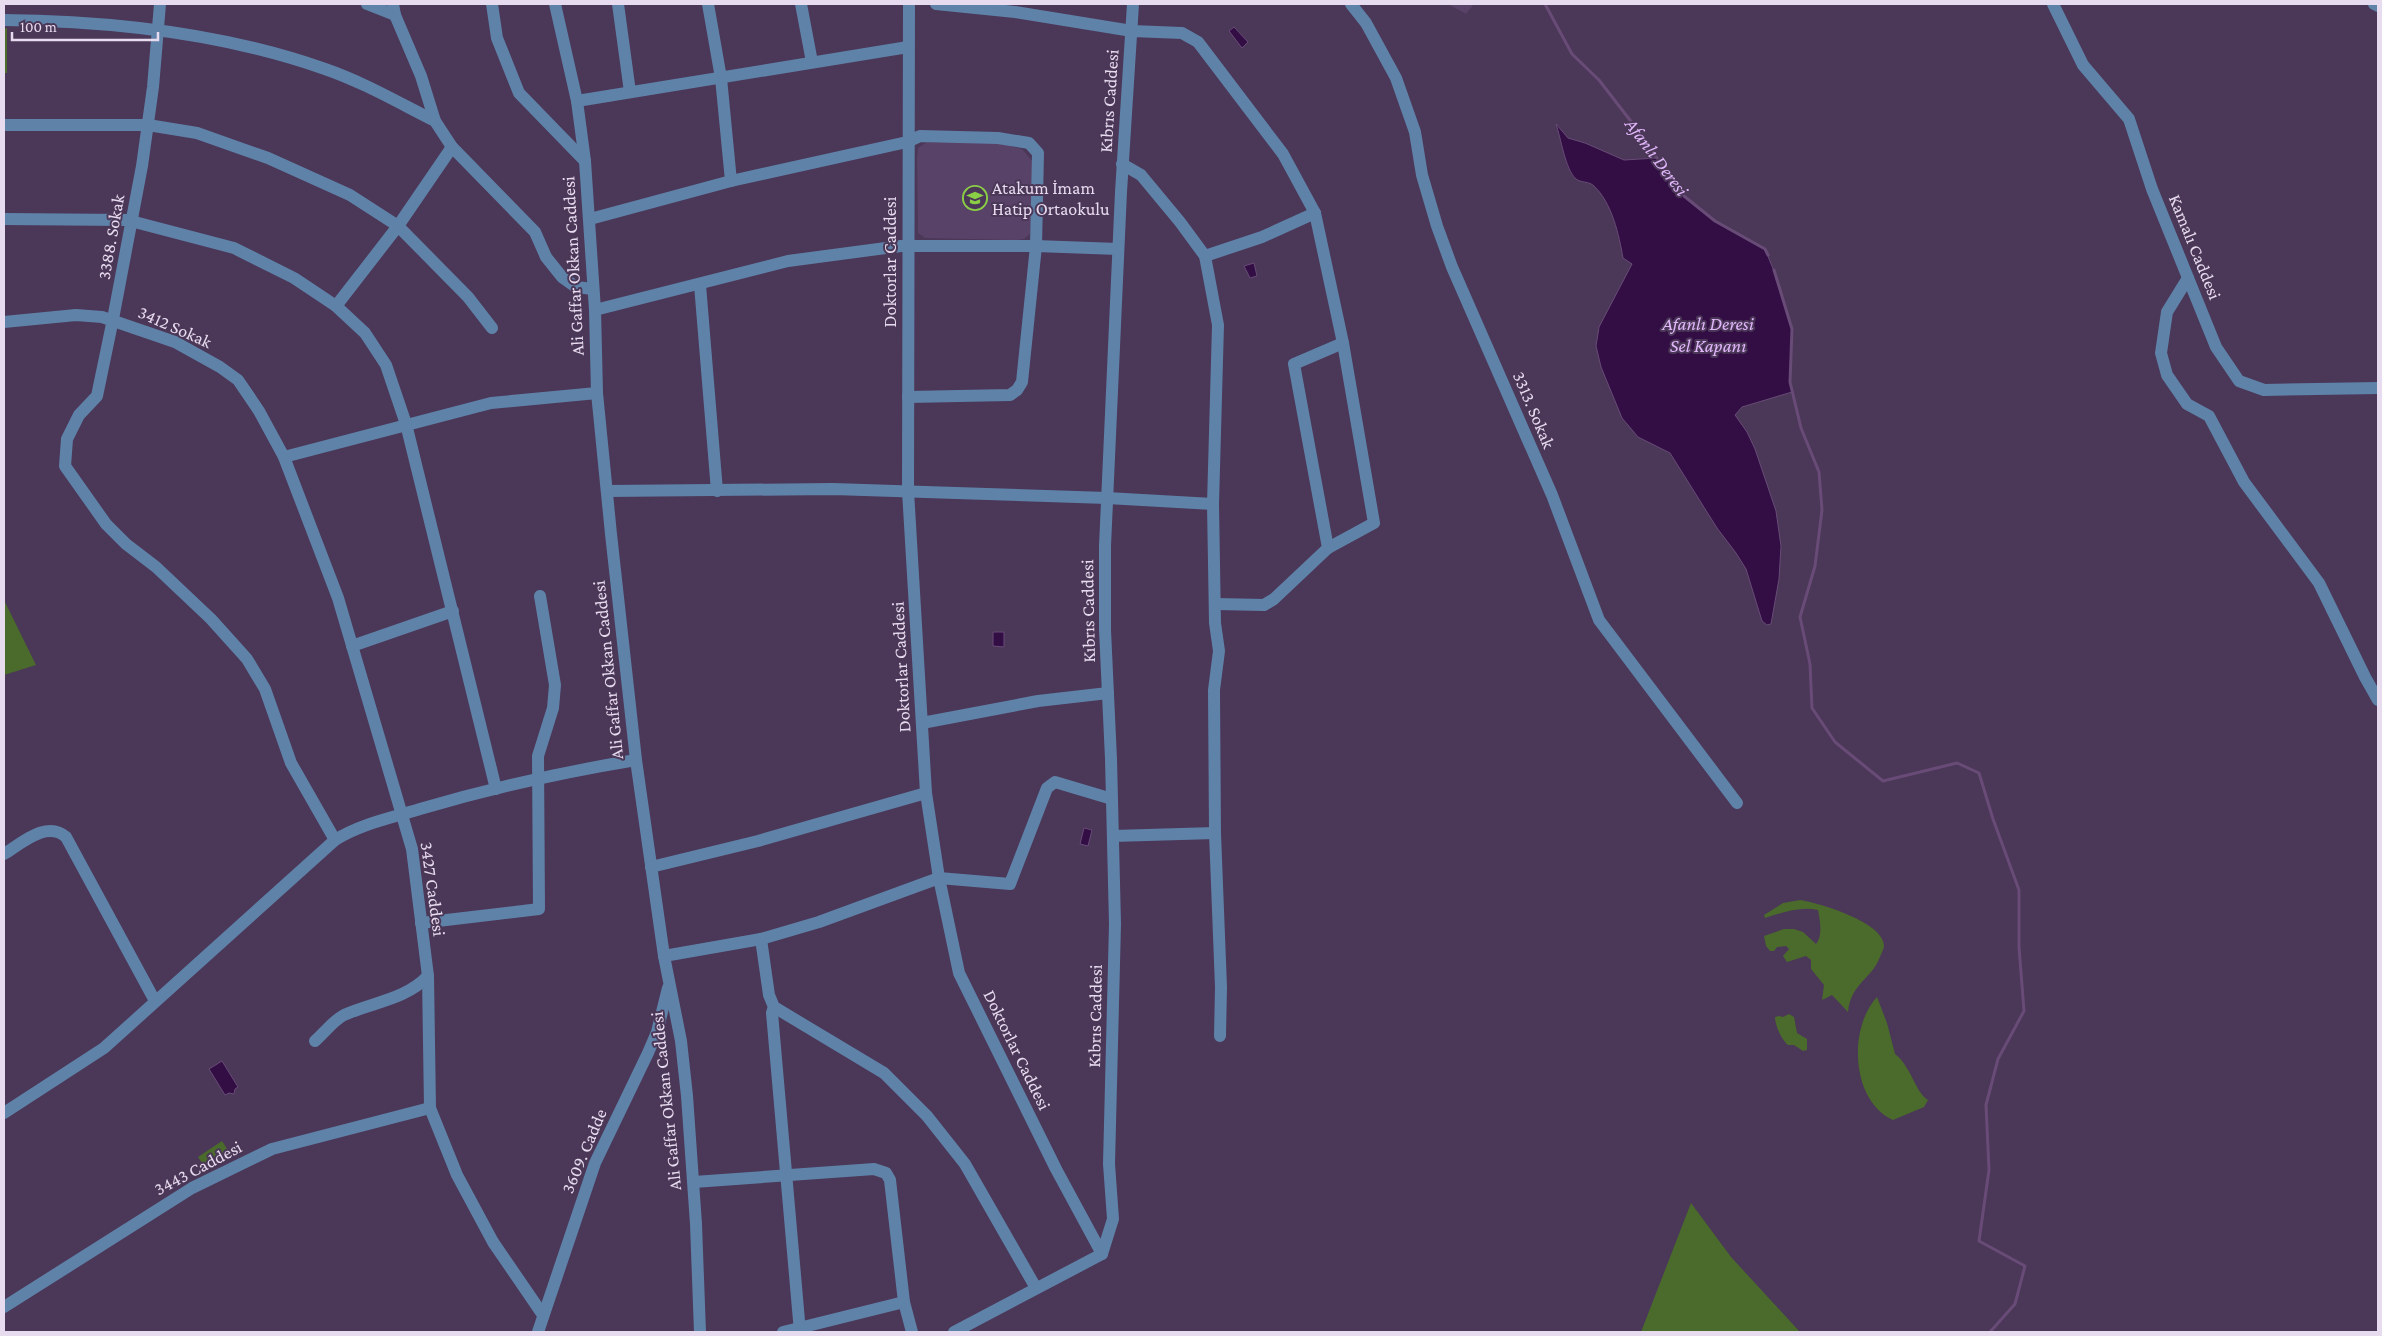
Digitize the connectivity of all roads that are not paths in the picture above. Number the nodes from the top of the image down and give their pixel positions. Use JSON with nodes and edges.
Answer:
{"nodes":[{"id":1,"x":160,"y":4,"type":"edge"},
{"id":2,"x":367,"y":4,"type":"edge"},
{"id":3,"x":492,"y":4,"type":"edge"},
{"id":4,"x":555,"y":4,"type":"edge"},
{"id":5,"x":618,"y":4,"type":"edge"},
{"id":6,"x":708,"y":4,"type":"edge"},
{"id":7,"x":800,"y":4,"type":"edge"},
{"id":8,"x":909,"y":4,"type":"edge"},
{"id":9,"x":936,"y":4,"type":"edge"},
{"id":10,"x":1133,"y":4,"type":"edge"},
{"id":11,"x":1351,"y":4,"type":"edge"},
{"id":12,"x":2053,"y":4,"type":"edge"},
{"id":13,"x":2374,"y":4,"type":"edge"},
{"id":14,"x":2378,"y":6,"type":"edge"},
{"id":15,"x":394,"y":10,"type":"edge"},
{"id":16,"x":4,"y":20,"type":"edge"},
{"id":17,"x":159,"y":31,"type":"junction"},
{"id":18,"x":1132,"y":31,"type":"junction"},
{"id":19,"x":908,"y":47,"type":"junction"},
{"id":20,"x":812,"y":62,"type":"junction"},
{"id":21,"x":721,"y":78,"type":"junction"},
{"id":22,"x":630,"y":92,"type":"junction"},
{"id":23,"x":577,"y":101,"type":"junction"},
{"id":24,"x":435,"y":121,"type":"junction"},
{"id":25,"x":4,"y":125,"type":"edge"},
{"id":26,"x":148,"y":125,"type":"junction"},
{"id":27,"x":907,"y":142,"type":"junction"},
{"id":28,"x":452,"y":147,"type":"junction"},
{"id":29,"x":585,"y":161,"type":"junction"},
{"id":30,"x":1122,"y":164,"type":"junction"},
{"id":31,"x":731,"y":181,"type":"junction"},
{"id":32,"x":1315,"y":213,"type":"junction"},
{"id":33,"x":590,"y":219,"type":"junction"},
{"id":34,"x":4,"y":220,"type":"edge"},
{"id":35,"x":131,"y":221,"type":"junction"},
{"id":36,"x":398,"y":226,"type":"junction"},
{"id":37,"x":908,"y":246,"type":"junction"},
{"id":38,"x":1036,"y":246,"type":"junction"},
{"id":39,"x":1118,"y":248,"type":"junction"},
{"id":40,"x":1205,"y":256,"type":"junction"},
{"id":41,"x":2188,"y":278,"type":"junction"},
{"id":42,"x":700,"y":284,"type":"junction"},
{"id":43,"x":593,"y":288,"type":"junction"},
{"id":44,"x":336,"y":306,"type":"junction"},
{"id":45,"x":595,"y":310,"type":"junction"},
{"id":46,"x":113,"y":319,"type":"junction"},
{"id":47,"x":4,"y":322,"type":"edge"},
{"id":48,"x":492,"y":328,"type":"dead end"},
{"id":49,"x":1343,"y":343,"type":"junction"},
{"id":50,"x":2378,"y":388,"type":"edge"},
{"id":51,"x":597,"y":393,"type":"junction"},
{"id":52,"x":908,"y":396,"type":"junction"},
{"id":53,"x":406,"y":424,"type":"junction"},
{"id":54,"x":284,"y":457,"type":"junction"},
{"id":55,"x":608,"y":491,"type":"junction"},
{"id":56,"x":717,"y":491,"type":"junction"},
{"id":57,"x":908,"y":491,"type":"junction"},
{"id":58,"x":1107,"y":498,"type":"junction"},
{"id":59,"x":1213,"y":504,"type":"junction"},
{"id":60,"x":1328,"y":548,"type":"junction"},
{"id":61,"x":540,"y":596,"type":"dead end"},
{"id":62,"x":1216,"y":604,"type":"junction"},
{"id":63,"x":453,"y":611,"type":"junction"},
{"id":64,"x":352,"y":646,"type":"junction"},
{"id":65,"x":1108,"y":693,"type":"junction"},
{"id":66,"x":2378,"y":700,"type":"edge"},
{"id":67,"x":922,"y":723,"type":"junction"},
{"id":68,"x":636,"y":760,"type":"junction"},
{"id":69,"x":538,"y":778,"type":"junction"},
{"id":70,"x":496,"y":788,"type":"junction"},
{"id":71,"x":926,"y":793,"type":"junction"},
{"id":72,"x":1112,"y":799,"type":"junction"},
{"id":73,"x":1737,"y":803,"type":"dead end"},
{"id":74,"x":402,"y":815,"type":"junction"},
{"id":75,"x":1215,"y":833,"type":"junction"},
{"id":76,"x":1113,"y":836,"type":"junction"},
{"id":77,"x":334,"y":840,"type":"junction"},
{"id":78,"x":4,"y":854,"type":"edge"},
{"id":79,"x":651,"y":867,"type":"junction"},
{"id":80,"x":939,"y":878,"type":"junction"},
{"id":81,"x":421,"y":923,"type":"junction"},
{"id":82,"x":761,"y":939,"type":"junction"},
{"id":83,"x":664,"y":956,"type":"junction"},
{"id":84,"x":428,"y":976,"type":"junction"},
{"id":85,"x":668,"y":986,"type":"junction"},
{"id":86,"x":155,"y":1001,"type":"junction"},
{"id":87,"x":774,"y":1006,"type":"junction"},
{"id":88,"x":1220,"y":1036,"type":"dead end"},
{"id":89,"x":315,"y":1041,"type":"dead end"},
{"id":90,"x":430,"y":1108,"type":"junction"},
{"id":91,"x":4,"y":1113,"type":"edge"},
{"id":92,"x":787,"y":1176,"type":"junction"},
{"id":93,"x":694,"y":1182,"type":"junction"},
{"id":94,"x":1102,"y":1254,"type":"junction"},
{"id":95,"x":1036,"y":1288,"type":"junction"},
{"id":96,"x":904,"y":1302,"type":"junction"},
{"id":97,"x":4,"y":1307,"type":"edge"},
{"id":98,"x":544,"y":1315,"type":"junction"},
{"id":99,"x":800,"y":1329,"type":"edge"},
{"id":100,"x":538,"y":1332,"type":"edge"},
{"id":101,"x":700,"y":1332,"type":"edge"},
{"id":102,"x":783,"y":1332,"type":"edge"},
{"id":103,"x":912,"y":1332,"type":"edge"},
{"id":104,"x":954,"y":1332,"type":"edge"}],
"edges":[{"from":1,"to":17,"type":"street","name":"3388. Sokak"},
{"from":2,"to":15,"type":"street"},
{"from":3,"to":29,"type":"street"},
{"from":4,"to":23,"type":"street","name":"Ali Gaffar Okkan Caddesi"},
{"from":5,"to":22,"type":"street"},
{"from":6,"to":21,"type":"street"},
{"from":7,"to":20,"type":"street"},
{"from":8,"to":19,"type":"street","name":"Doktorlar Caddesi"},
{"from":9,"to":18,"type":"street"},
{"from":10,"to":18,"type":"street","name":"Kıbrıs Caddesi"},
{"from":11,"to":73,"type":"street","name":"3313. Sokak"},
{"from":12,"to":41,"type":"street","name":"Kamalı Caddesi"},
{"from":13,"to":14,"type":"street"},
{"from":15,"to":24,"type":"street"},
{"from":16,"to":17,"type":"street"},
{"from":17,"to":24,"type":"street"},
{"from":17,"to":26,"type":"street","name":"3388. Sokak"},
{"from":18,"to":30,"type":"street","name":"Kıbrıs Caddesi"},
{"from":18,"to":32,"type":"street"},
{"from":19,"to":20,"type":"street"},
{"from":19,"to":27,"type":"street","name":"Doktorlar Caddesi"},
{"from":20,"to":21,"type":"street"},
{"from":21,"to":22,"type":"street"},
{"from":21,"to":31,"type":"street"},
{"from":22,"to":23,"type":"street"},
{"from":23,"to":29,"type":"street","name":"Ali Gaffar Okkan Caddesi"},
{"from":24,"to":28,"type":"street"},
{"from":25,"to":26,"type":"street"},
{"from":26,"to":35,"type":"street","name":"3388. Sokak"},
{"from":26,"to":36,"type":"street"},
{"from":27,"to":31,"type":"street"},
{"from":27,"to":37,"type":"street","name":"Doktorlar Caddesi"},
{"from":27,"to":38,"type":"street"},
{"from":28,"to":36,"type":"street"},
{"from":28,"to":43,"type":"street"},
{"from":29,"to":33,"type":"street","name":"Ali Gaffar Okkan Caddesi"},
{"from":30,"to":39,"type":"street","name":"Kıbrıs Caddesi"},
{"from":30,"to":40,"type":"street"},
{"from":31,"to":33,"type":"street"},
{"from":32,"to":40,"type":"street"},
{"from":32,"to":49,"type":"street"},
{"from":33,"to":43,"type":"street","name":"Ali Gaffar Okkan Caddesi"},
{"from":34,"to":35,"type":"street"},
{"from":35,"to":44,"type":"street"},
{"from":35,"to":46,"type":"street","name":"3388. Sokak"},
{"from":36,"to":44,"type":"street"},
{"from":36,"to":48,"type":"street"},
{"from":37,"to":38,"type":"street"},
{"from":37,"to":42,"type":"street"},
{"from":37,"to":52,"type":"street","name":"Doktorlar Caddesi"},
{"from":38,"to":39,"type":"street"},
{"from":38,"to":52,"type":"street"},
{"from":39,"to":58,"type":"street","name":"Kıbrıs Caddesi"},
{"from":40,"to":59,"type":"street"},
{"from":41,"to":50,"type":"street","name":"Kamalı Caddesi"},
{"from":41,"to":66,"type":"street"},
{"from":42,"to":45,"type":"street"},
{"from":42,"to":56,"type":"street"},
{"from":43,"to":45,"type":"street","name":"Ali Gaffar Okkan Caddesi"},
{"from":44,"to":53,"type":"street"},
{"from":45,"to":51,"type":"street","name":"Ali Gaffar Okkan Caddesi"},
{"from":46,"to":47,"type":"street","name":"3412 Sokak"},
{"from":46,"to":54,"type":"street","name":"3412 Sokak"},
{"from":46,"to":77,"type":"street","name":"3388. Sokak"},
{"from":49,"to":60,"type":"street"},
{"from":49,"to":60,"type":"street"},
{"from":51,"to":53,"type":"street"},
{"from":51,"to":55,"type":"street","name":"Ali Gaffar Okkan Caddesi"},
{"from":52,"to":57,"type":"street","name":"Doktorlar Caddesi"},
{"from":53,"to":54,"type":"street"},
{"from":53,"to":63,"type":"street"},
{"from":54,"to":64,"type":"street","name":"3427 Caddesi"},
{"from":55,"to":56,"type":"street"},
{"from":55,"to":68,"type":"street","name":"Ali Gaffar Okkan Caddesi"},
{"from":56,"to":57,"type":"street"},
{"from":57,"to":58,"type":"street"},
{"from":57,"to":67,"type":"street","name":"Doktorlar Caddesi"},
{"from":58,"to":59,"type":"street"},
{"from":58,"to":65,"type":"street","name":"Kıbrıs Caddesi"},
{"from":59,"to":62,"type":"street"},
{"from":60,"to":62,"type":"street"},
{"from":61,"to":69,"type":"street"},
{"from":62,"to":75,"type":"street"},
{"from":63,"to":64,"type":"street"},
{"from":63,"to":70,"type":"street"},
{"from":64,"to":74,"type":"street","name":"3427 Caddesi"},
{"from":65,"to":67,"type":"street"},
{"from":65,"to":72,"type":"street","name":"Kıbrıs Caddesi"},
{"from":67,"to":71,"type":"street","name":"Doktorlar Caddesi"},
{"from":68,"to":69,"type":"street"},
{"from":68,"to":79,"type":"street","name":"Ali Gaffar Okkan Caddesi"},
{"from":69,"to":70,"type":"street"},
{"from":69,"to":81,"type":"street"},
{"from":70,"to":74,"type":"street"},
{"from":71,"to":79,"type":"street"},
{"from":71,"to":80,"type":"street","name":"Doktorlar Caddesi"},
{"from":72,"to":76,"type":"street","name":"Kıbrıs Caddesi"},
{"from":72,"to":80,"type":"street"},
{"from":74,"to":77,"type":"street"},
{"from":74,"to":81,"type":"street","name":"3427 Caddesi"},
{"from":75,"to":76,"type":"street"},
{"from":75,"to":88,"type":"street"},
{"from":76,"to":94,"type":"street","name":"Kıbrıs Caddesi"},
{"from":77,"to":86,"type":"street"},
{"from":78,"to":86,"type":"street"},
{"from":79,"to":83,"type":"street","name":"Ali Gaffar Okkan Caddesi"},
{"from":80,"to":82,"type":"street"},
{"from":80,"to":94,"type":"street","name":"Doktorlar Caddesi"},
{"from":81,"to":84,"type":"street","name":"3427 Caddesi"},
{"from":82,"to":83,"type":"street"},
{"from":82,"to":87,"type":"street"},
{"from":83,"to":85,"type":"street","name":"Ali Gaffar Okkan Caddesi"},
{"from":84,"to":89,"type":"street"},
{"from":84,"to":90,"type":"street","name":"3427 Caddesi"},
{"from":85,"to":93,"type":"street","name":"Ali Gaffar Okkan Caddesi"},
{"from":85,"to":98,"type":"street","name":"3609. Cadde"},
{"from":86,"to":91,"type":"street"},
{"from":87,"to":92,"type":"street"},
{"from":87,"to":95,"type":"street"},
{"from":90,"to":97,"type":"street","name":"3443 Caddesi"},
{"from":90,"to":98,"type":"street","name":"3427 Caddesi"},
{"from":92,"to":93,"type":"street"},
{"from":92,"to":96,"type":"street"},
{"from":92,"to":99,"type":"street"},
{"from":93,"to":101,"type":"street","name":"Ali Gaffar Okkan Caddesi"},
{"from":94,"to":95,"type":"street"},
{"from":95,"to":104,"type":"street"},
{"from":96,"to":99,"type":"street"},
{"from":96,"to":103,"type":"street"},
{"from":98,"to":100,"type":"street","name":"3609. Cadde"},
{"from":99,"to":102,"type":"street"}]}
